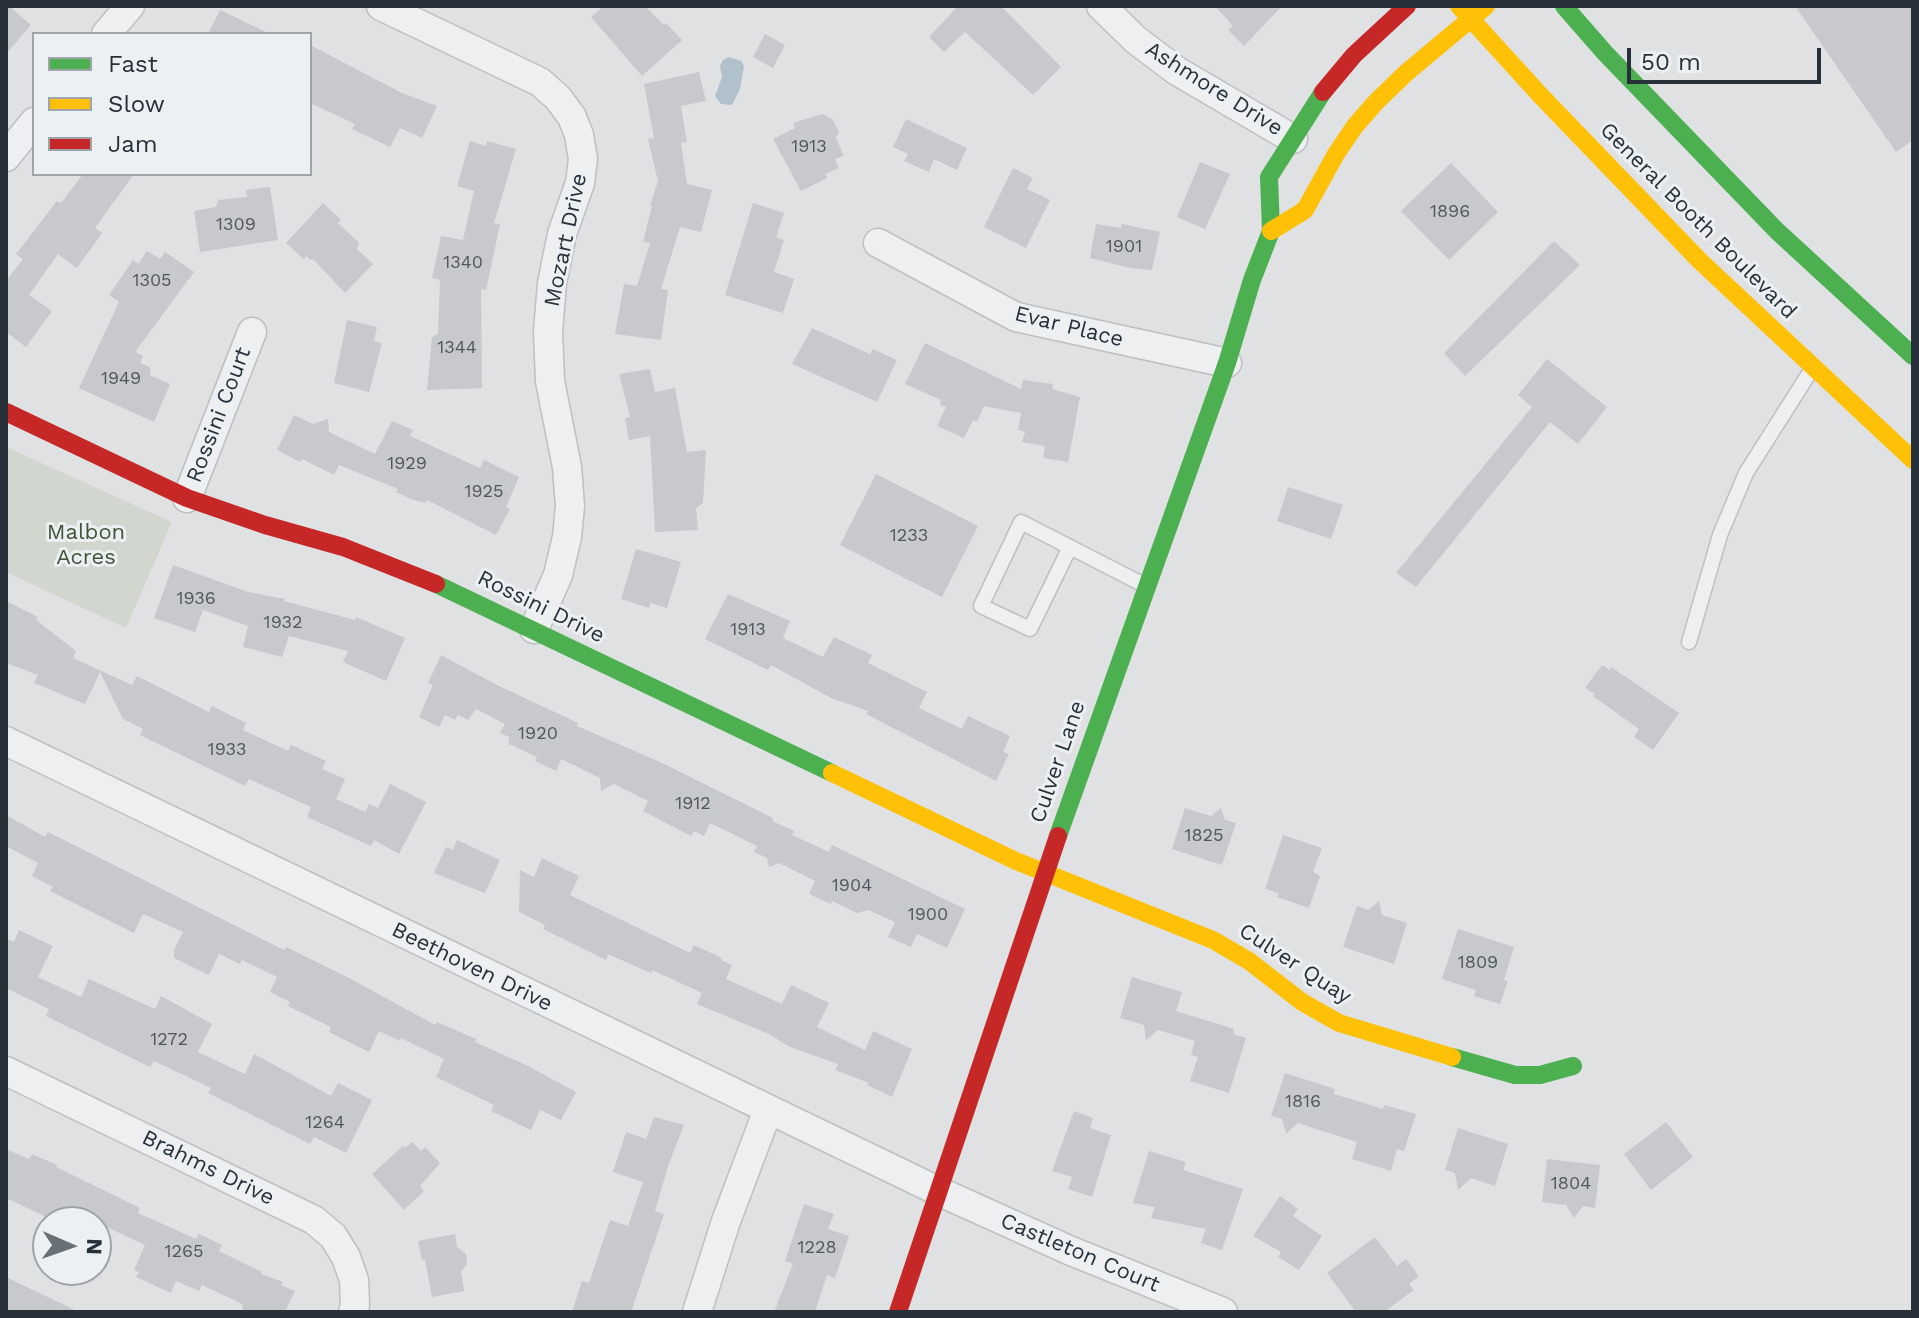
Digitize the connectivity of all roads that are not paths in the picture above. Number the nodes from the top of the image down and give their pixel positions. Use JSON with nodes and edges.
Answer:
{"nodes":[{"id":1,"x":130,"y":6,"type":"edge"},
{"id":2,"x":381,"y":6,"type":"edge"},
{"id":3,"x":1101,"y":6,"type":"edge"},
{"id":4,"x":1407,"y":6,"type":"edge"},
{"id":5,"x":1486,"y":6,"type":"edge"},
{"id":6,"x":1564,"y":6,"type":"edge"},
{"id":7,"x":1465,"y":13,"type":"edge"},
{"id":8,"x":108,"y":32,"type":"edge"},
{"id":9,"x":32,"y":124,"type":"edge"},
{"id":10,"x":1293,"y":139,"type":"junction"},
{"id":11,"x":6,"y":157,"type":"edge"},
{"id":12,"x":1271,"y":231,"type":"junction"},
{"id":13,"x":878,"y":243,"type":"dead end"},
{"id":14,"x":252,"y":332,"type":"dead end"},
{"id":15,"x":1913,"y":356,"type":"edge"},
{"id":16,"x":1227,"y":363,"type":"junction"},
{"id":17,"x":1813,"y":368,"type":"junction"},
{"id":18,"x":6,"y":412,"type":"edge"},
{"id":19,"x":1913,"y":460,"type":"edge"},
{"id":20,"x":187,"y":498,"type":"junction"},
{"id":21,"x":1070,"y":547,"type":"junction"},
{"id":22,"x":1146,"y":586,"type":"junction"},
{"id":23,"x":534,"y":629,"type":"junction"},
{"id":24,"x":1689,"y":642,"type":"dead end"},
{"id":25,"x":6,"y":741,"type":"edge"},
{"id":26,"x":1044,"y":874,"type":"junction"},
{"id":27,"x":1573,"y":1066,"type":"dead end"},
{"id":28,"x":6,"y":1071,"type":"edge"},
{"id":29,"x":768,"y":1110,"type":"junction"},
{"id":30,"x":938,"y":1191,"type":"junction"},
{"id":31,"x":353,"y":1312,"type":"edge"},
{"id":32,"x":697,"y":1312,"type":"edge"},
{"id":33,"x":898,"y":1312,"type":"edge"},
{"id":34,"x":1223,"y":1312,"type":"edge"}],
"edges":[{"from":1,"to":8,"type":"street"},
{"from":2,"to":23,"type":"street","name":"Mozart Drive"},
{"from":3,"to":10,"type":"street","name":"Ashmore Drive"},
{"from":4,"to":10,"type":"main road","name":"Culver Lane"},
{"from":5,"to":7,"type":"main road"},
{"from":6,"to":15,"type":"main road"},
{"from":7,"to":12,"type":"main road"},
{"from":7,"to":17,"type":"main road","name":"General Booth Boulevard"},
{"from":9,"to":11,"type":"street"},
{"from":10,"to":12,"type":"main road","name":"Culver Lane"},
{"from":12,"to":16,"type":"main road","name":"Culver Lane"},
{"from":13,"to":16,"type":"street","name":"Evar Place"},
{"from":14,"to":20,"type":"street","name":"Rossini Court"},
{"from":16,"to":22,"type":"main road","name":"Culver Lane"},
{"from":17,"to":19,"type":"main road","name":"General Booth Boulevard"},
{"from":17,"to":24,"type":"lane"},
{"from":18,"to":20,"type":"main road","name":"Rossini Drive"},
{"from":20,"to":23,"type":"main road","name":"Rossini Drive"},
{"from":21,"to":21,"type":"lane"},
{"from":21,"to":22,"type":"lane"},
{"from":22,"to":26,"type":"main road","name":"Culver Lane"},
{"from":23,"to":26,"type":"main road","name":"Rossini Drive"},
{"from":25,"to":29,"type":"street","name":"Beethoven Drive"},
{"from":26,"to":27,"type":"main road","name":"Culver Quay"},
{"from":26,"to":30,"type":"main road","name":"Culver Lane"},
{"from":28,"to":31,"type":"street","name":"Brahms Drive"},
{"from":29,"to":30,"type":"street","name":"Beethoven Drive"},
{"from":29,"to":32,"type":"street"},
{"from":30,"to":33,"type":"main road","name":"Culver Lane"},
{"from":30,"to":34,"type":"street","name":"Castleton Court"}]}
